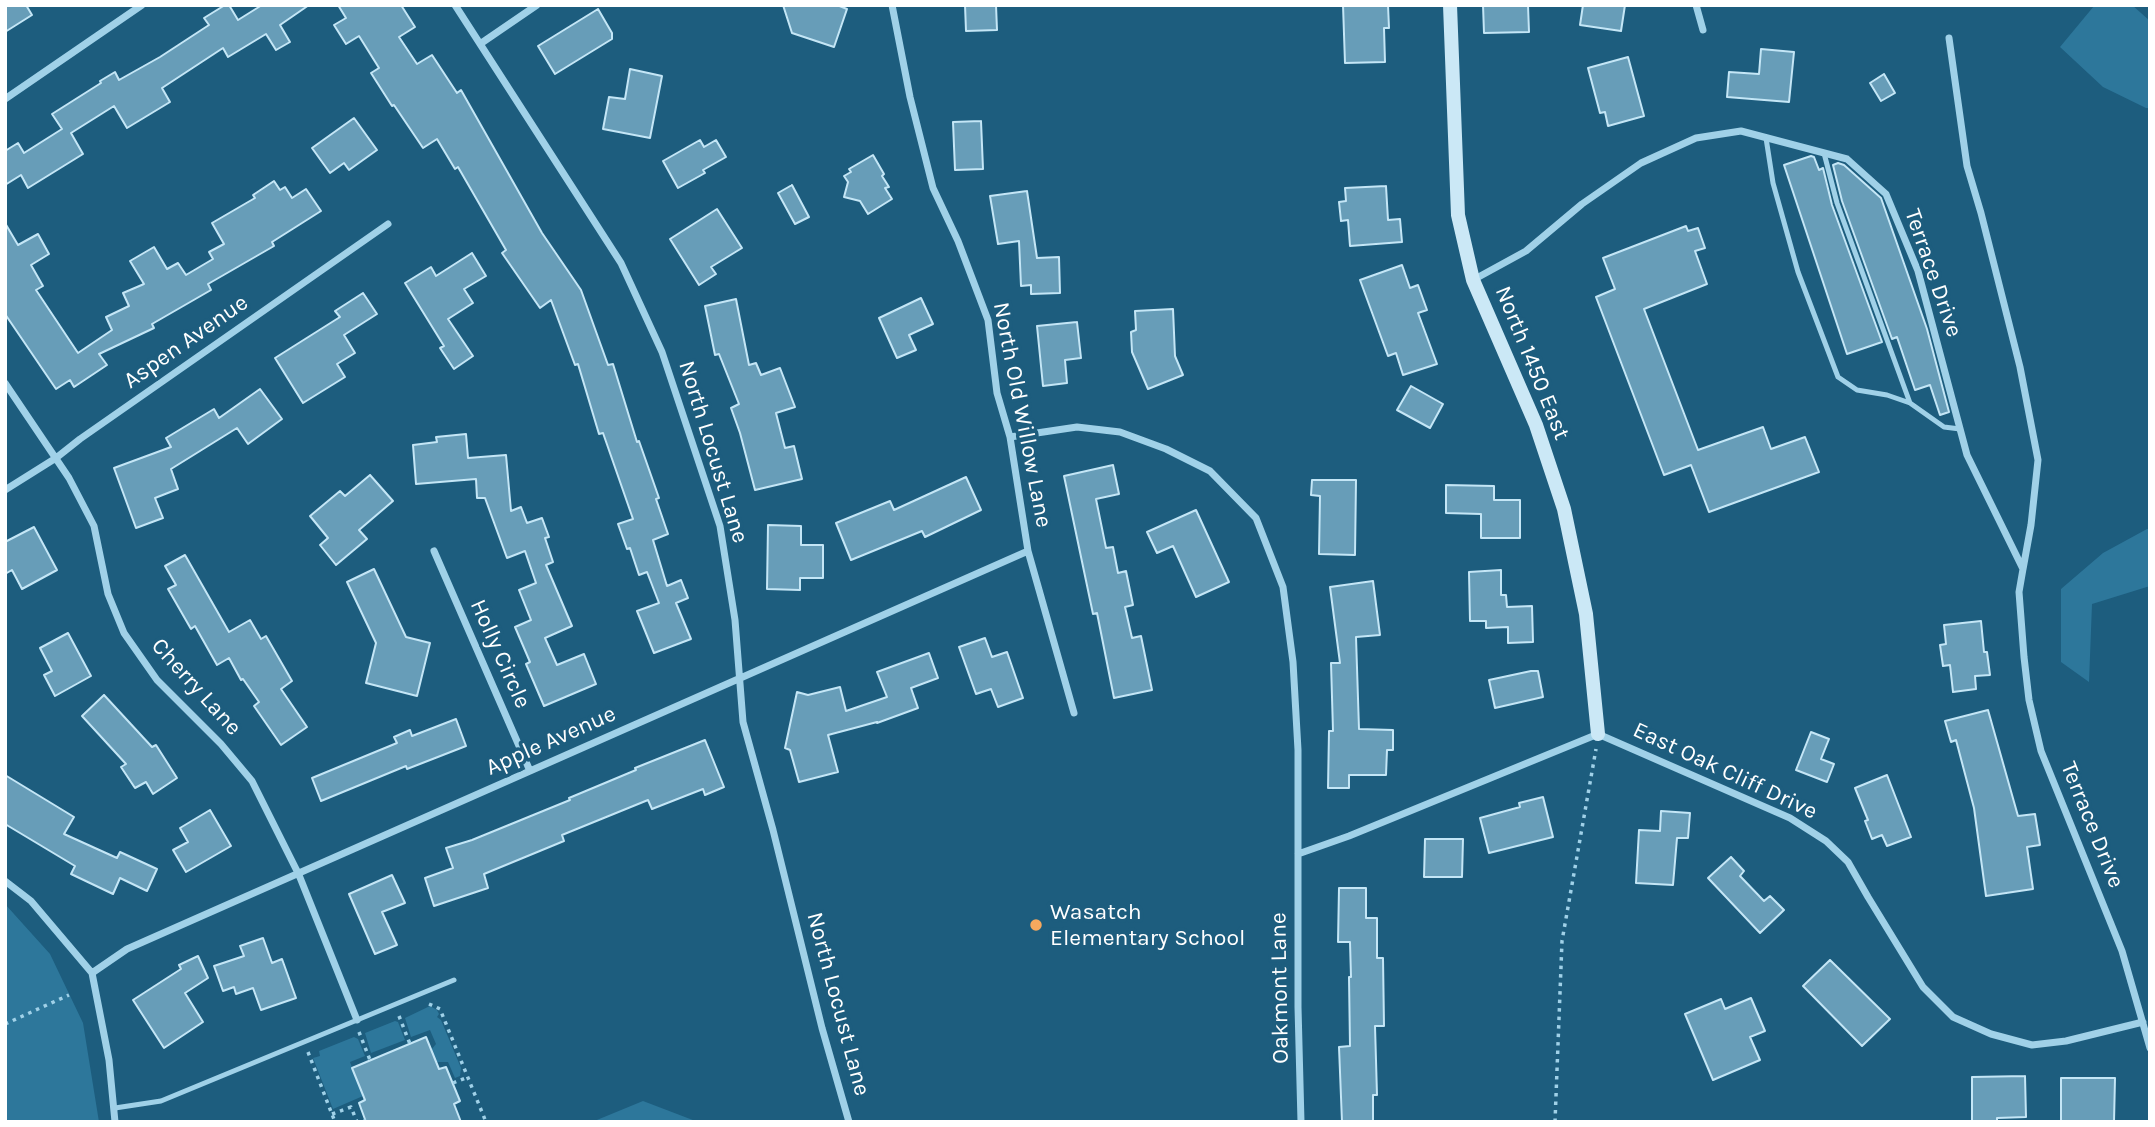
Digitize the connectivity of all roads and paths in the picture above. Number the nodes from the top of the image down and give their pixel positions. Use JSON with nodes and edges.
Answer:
{"nodes":[{"id":1,"x":142,"y":5,"type":"edge"},
{"id":2,"x":455,"y":5,"type":"edge"},
{"id":3,"x":537,"y":5,"type":"edge"},
{"id":4,"x":892,"y":5,"type":"edge"},
{"id":5,"x":1450,"y":5,"type":"edge"},
{"id":6,"x":1696,"y":5,"type":"edge"},
{"id":7,"x":1703,"y":30,"type":"dead end"},
{"id":8,"x":1949,"y":38,"type":"dead end"},
{"id":9,"x":480,"y":44,"type":"junction"},
{"id":10,"x":5,"y":99,"type":"edge"},
{"id":11,"x":1766,"y":138,"type":"junction"},
{"id":12,"x":1824,"y":153,"type":"junction"},
{"id":13,"x":387,"y":224,"type":"dead end"},
{"id":14,"x":1473,"y":280,"type":"junction"},
{"id":15,"x":5,"y":383,"type":"edge"},
{"id":16,"x":1910,"y":403,"type":"junction"},
{"id":17,"x":1960,"y":429,"type":"junction"},
{"id":18,"x":1010,"y":437,"type":"junction"},
{"id":19,"x":56,"y":458,"type":"junction"},
{"id":20,"x":5,"y":490,"type":"edge"},
{"id":21,"x":434,"y":551,"type":"dead end"},
{"id":22,"x":1028,"y":551,"type":"junction"},
{"id":23,"x":2023,"y":569,"type":"junction"},
{"id":24,"x":740,"y":678,"type":"junction"},
{"id":25,"x":1074,"y":713,"type":"dead end"},
{"id":26,"x":1598,"y":734,"type":"junction"},
{"id":27,"x":530,"y":771,"type":"junction"},
{"id":28,"x":1298,"y":854,"type":"junction"},
{"id":29,"x":299,"y":875,"type":"junction"},
{"id":30,"x":5,"y":881,"type":"edge"},
{"id":31,"x":92,"y":973,"type":"junction"},
{"id":32,"x":454,"y":980,"type":"dead end"},
{"id":33,"x":69,"y":995,"type":"dead end"},
{"id":34,"x":420,"y":1007,"type":"dead end"},
{"id":35,"x":410,"y":1012,"type":"dead end"},
{"id":36,"x":399,"y":1016,"type":"junction"},
{"id":37,"x":357,"y":1020,"type":"junction"},
{"id":38,"x":389,"y":1020,"type":"dead end"},
{"id":39,"x":2143,"y":1022,"type":"junction"},
{"id":40,"x":5,"y":1024,"type":"edge"},
{"id":41,"x":369,"y":1028,"type":"dead end"},
{"id":42,"x":410,"y":1044,"type":"dead end"},
{"id":43,"x":2150,"y":1048,"type":"edge"},
{"id":44,"x":307,"y":1053,"type":"dead end"},
{"id":45,"x":370,"y":1060,"type":"dead end"},
{"id":46,"x":468,"y":1077,"type":"junction"},
{"id":47,"x":453,"y":1083,"type":"dead end"},
{"id":48,"x":115,"y":1108,"type":"junction"},
{"id":49,"x":332,"y":1114,"type":"junction"},
{"id":50,"x":115,"y":1122,"type":"edge"},
{"id":51,"x":335,"y":1122,"type":"edge"},
{"id":52,"x":357,"y":1122,"type":"edge"},
{"id":53,"x":486,"y":1122,"type":"edge"},
{"id":54,"x":849,"y":1122,"type":"edge"},
{"id":55,"x":1301,"y":1122,"type":"edge"},
{"id":56,"x":1555,"y":1122,"type":"edge"}],
"edges":[{"from":1,"to":10,"type":"street"},
{"from":2,"to":9,"type":"street","name":"North Locust Lane"},
{"from":3,"to":9,"type":"street"},
{"from":4,"to":18,"type":"street","name":"North Old Willow Lane"},
{"from":5,"to":14,"type":"street","name":"North 1450 East"},
{"from":6,"to":7,"type":"street"},
{"from":8,"to":23,"type":"street","name":"Terrace Drive"},
{"from":9,"to":24,"type":"street","name":"North Locust Lane"},
{"from":11,"to":12,"type":"street","name":"Terrace Drive"},
{"from":11,"to":14,"type":"street","name":"Terrace Drive"},
{"from":11,"to":16,"type":"lane"},
{"from":12,"to":16,"type":"lane"},
{"from":12,"to":17,"type":"street","name":"Terrace Drive"},
{"from":13,"to":19,"type":"street","name":"Aspen Avenue"},
{"from":14,"to":26,"type":"street","name":"North 1450 East"},
{"from":15,"to":19,"type":"street","name":"Cherry Lane"},
{"from":16,"to":17,"type":"lane"},
{"from":17,"to":23,"type":"street","name":"Terrace Drive"},
{"from":18,"to":22,"type":"street","name":"North Old Willow Lane"},
{"from":18,"to":28,"type":"street","name":"Oakmont Lane"},
{"from":19,"to":20,"type":"street","name":"Aspen Avenue"},
{"from":19,"to":29,"type":"street","name":"Cherry Lane"},
{"from":21,"to":27,"type":"street","name":"Holly Circle"},
{"from":22,"to":24,"type":"street","name":"Apple Avenue"},
{"from":22,"to":25,"type":"street","name":"North Old Willow Lane"},
{"from":23,"to":39,"type":"street","name":"Terrace Drive"},
{"from":24,"to":27,"type":"street","name":"Apple Avenue"},
{"from":24,"to":54,"type":"street","name":"North Locust Lane"},
{"from":26,"to":28,"type":"street","name":"East Oak Cliff Drive"},
{"from":26,"to":39,"type":"street","name":"East Oak Cliff Drive"},
{"from":26,"to":56,"type":"path"},
{"from":27,"to":29,"type":"street","name":"Apple Avenue"},
{"from":28,"to":55,"type":"street","name":"Oakmont Lane"},
{"from":29,"to":31,"type":"street","name":"Apple Avenue"},
{"from":29,"to":37,"type":"street","name":"Cherry Lane"},
{"from":30,"to":31,"type":"street"},
{"from":31,"to":48,"type":"street"},
{"from":32,"to":37,"type":"lane"},
{"from":33,"to":40,"type":"path"},
{"from":34,"to":46,"type":"path"},
{"from":35,"to":36,"type":"path"},
{"from":36,"to":38,"type":"path"},
{"from":36,"to":42,"type":"path"},
{"from":37,"to":48,"type":"lane"},
{"from":39,"to":43,"type":"street","name":"Terrace Drive"},
{"from":41,"to":45,"type":"path"},
{"from":44,"to":49,"type":"path"},
{"from":46,"to":47,"type":"path"},
{"from":46,"to":53,"type":"path"},
{"from":48,"to":50,"type":"street"},
{"from":49,"to":51,"type":"path"},
{"from":49,"to":52,"type":"path"}]}
